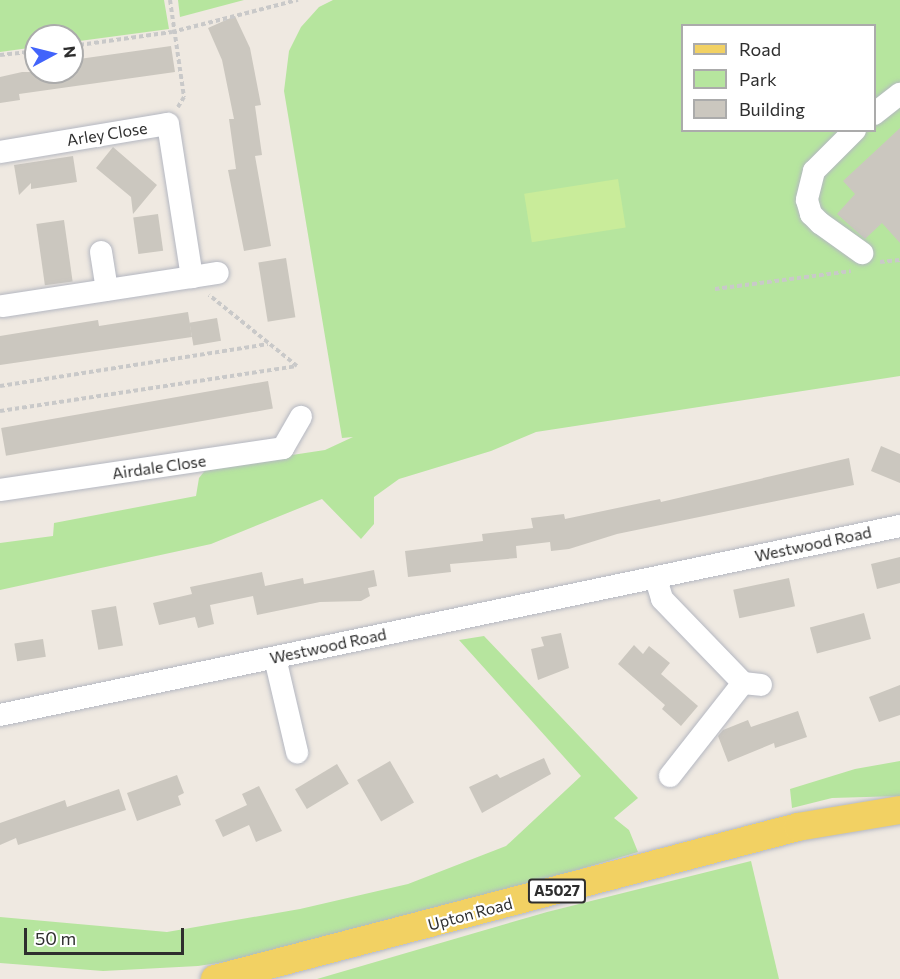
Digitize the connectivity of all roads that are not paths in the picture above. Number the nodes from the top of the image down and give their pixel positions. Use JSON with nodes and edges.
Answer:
{"nodes":[{"id":1,"x":900,"y":94,"type":"edge"},
{"id":2,"x":876,"y":112,"type":"edge"},
{"id":3,"x":853,"y":132,"type":"edge"},
{"id":4,"x":0,"y":152,"type":"edge"},
{"id":5,"x":101,"y":252,"type":"dead end"},
{"id":6,"x":863,"y":262,"type":"road end"},
{"id":7,"x":218,"y":273,"type":"dead end"},
{"id":8,"x":190,"y":278,"type":"junction"},
{"id":9,"x":107,"y":290,"type":"junction"},
{"id":10,"x":2,"y":306,"type":"dead end"},
{"id":11,"x":301,"y":417,"type":"dead end"},
{"id":12,"x":0,"y":490,"type":"edge"},
{"id":13,"x":900,"y":525,"type":"edge"},
{"id":14,"x":656,"y":579,"type":"junction"},
{"id":15,"x":275,"y":658,"type":"junction"},
{"id":16,"x":0,"y":715,"type":"edge"},
{"id":17,"x":297,"y":752,"type":"dead end"},
{"id":18,"x":670,"y":776,"type":"dead end"},
{"id":19,"x":900,"y":810,"type":"edge"},
{"id":20,"x":215,"y":979,"type":"edge"}],
"edges":[{"from":1,"to":2,"type":"street"},
{"from":3,"to":6,"type":"street"},
{"from":4,"to":8,"type":"street","name":"Arley Close"},
{"from":5,"to":9,"type":"street"},
{"from":7,"to":8,"type":"street"},
{"from":8,"to":9,"type":"street"},
{"from":9,"to":10,"type":"street"},
{"from":11,"to":12,"type":"street","name":"Airdale Close"},
{"from":13,"to":14,"type":"street","name":"Westwood Road"},
{"from":14,"to":15,"type":"street","name":"Westwood Road"},
{"from":14,"to":18,"type":"street"},
{"from":15,"to":16,"type":"street","name":"Westwood Road"},
{"from":15,"to":17,"type":"street"},
{"from":19,"to":20,"type":"main road","name":"Upton Road","number":"A5027"}]}
